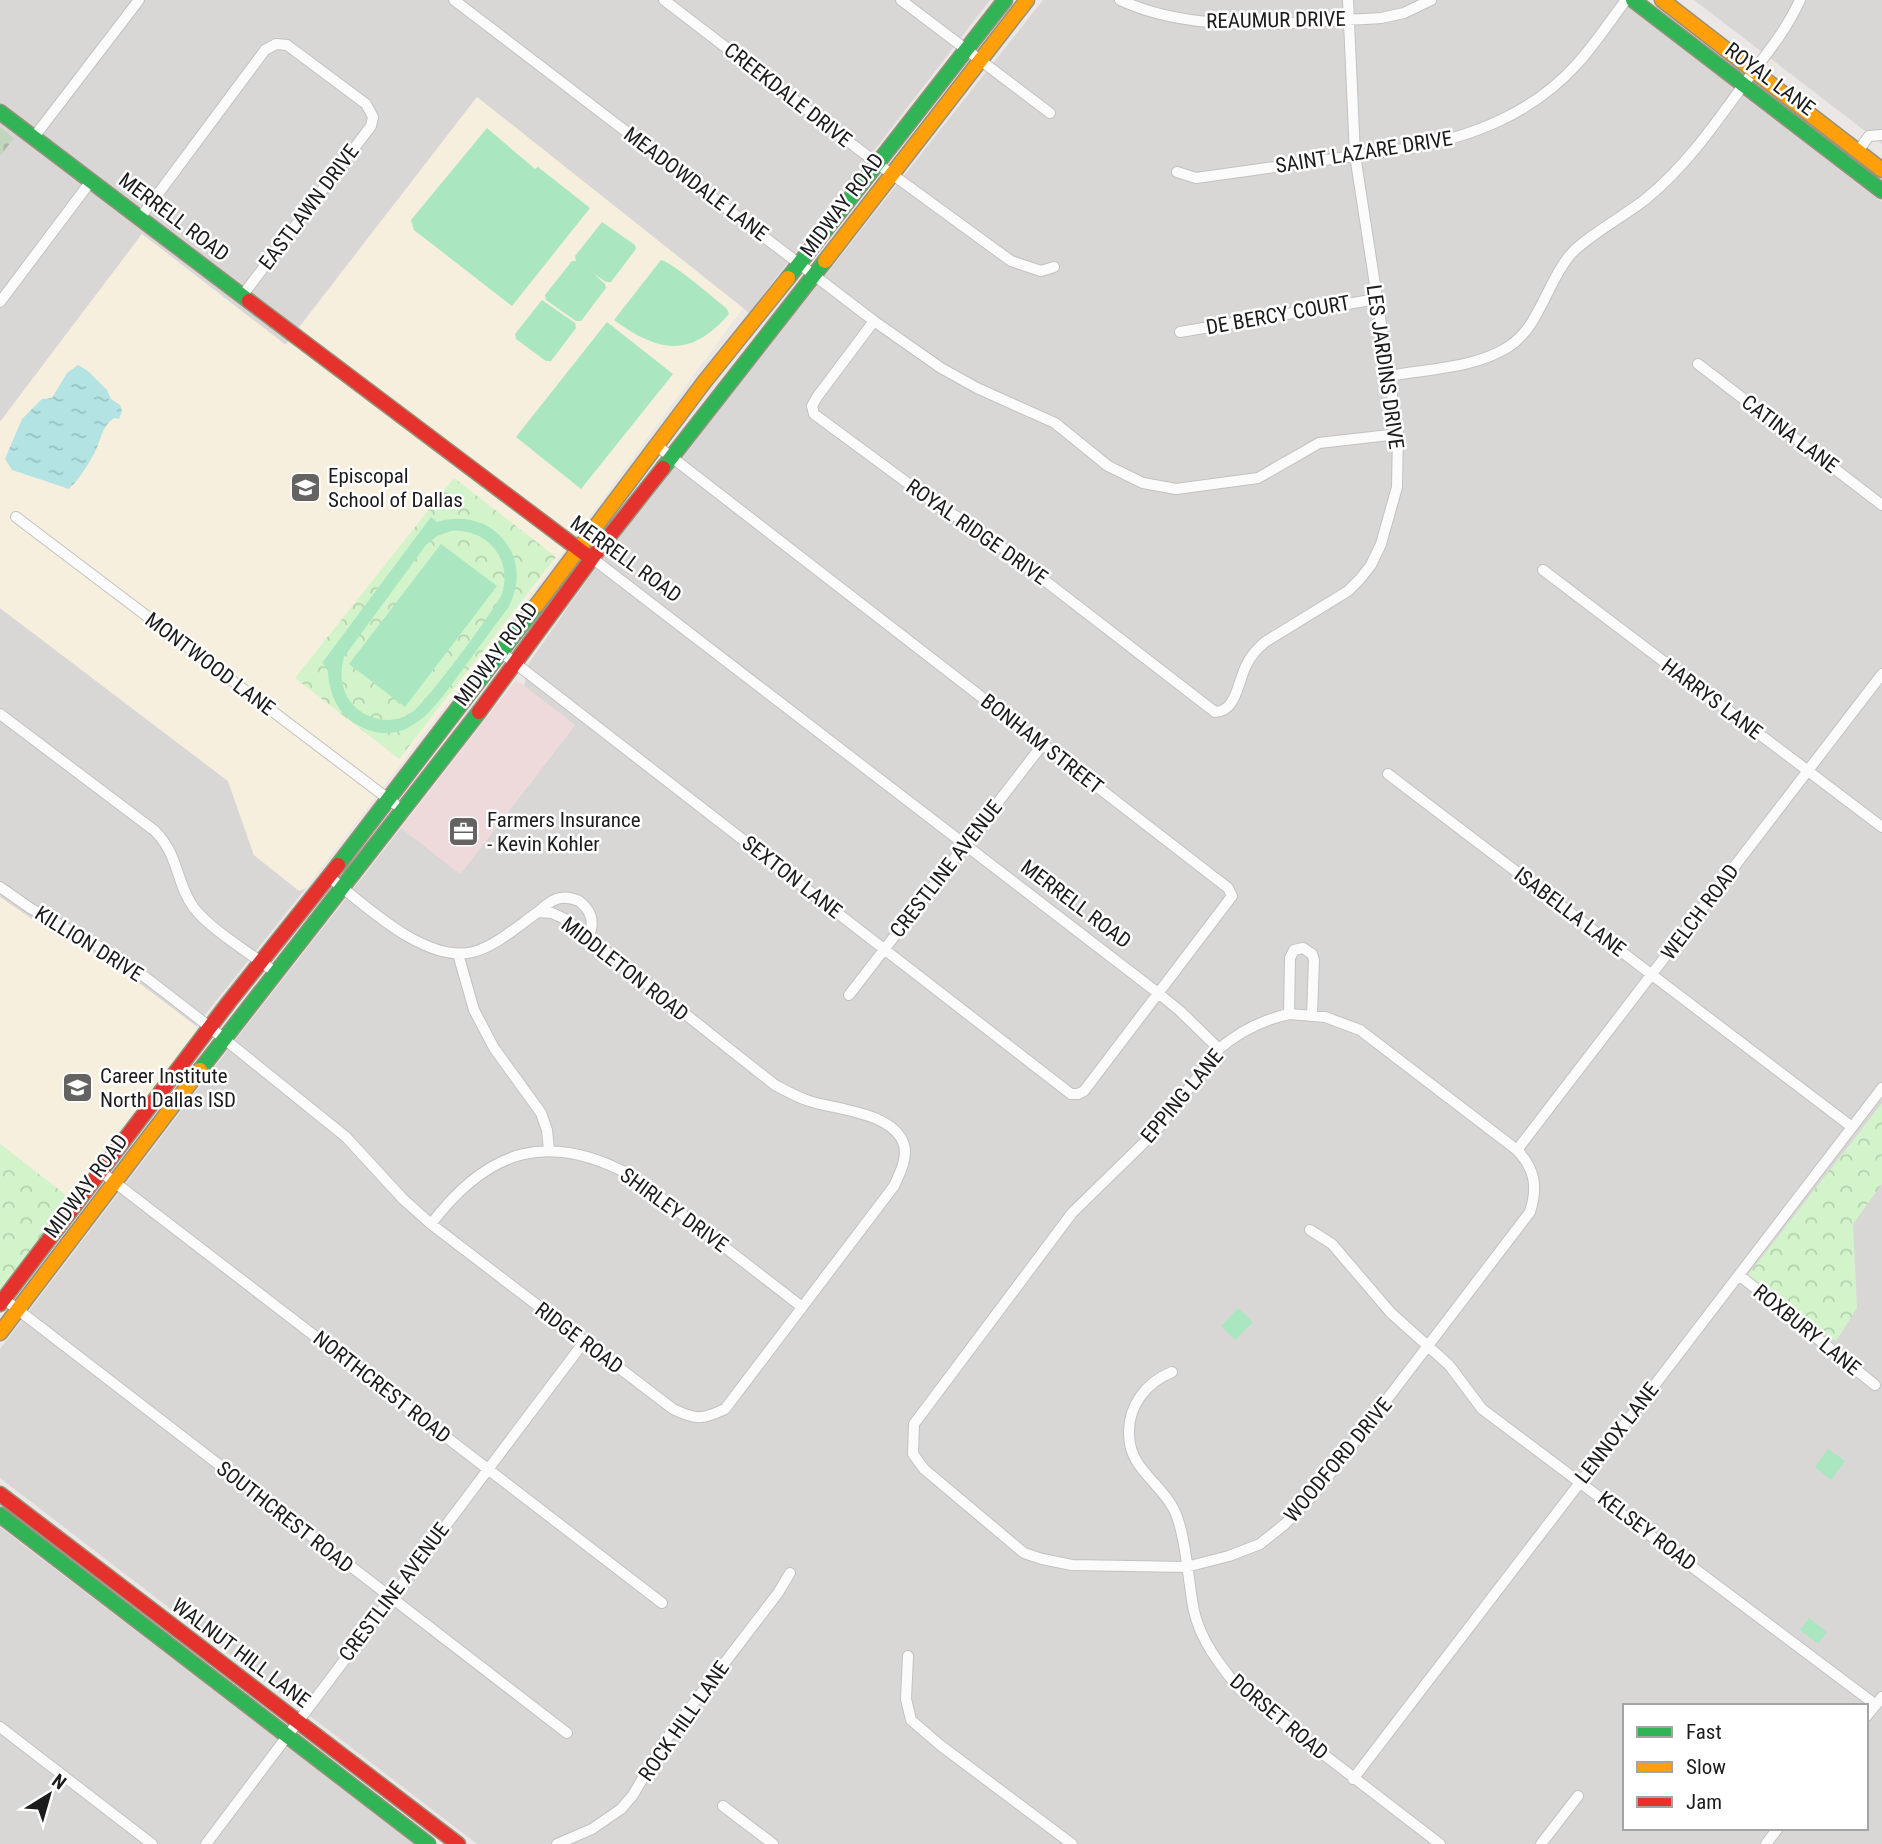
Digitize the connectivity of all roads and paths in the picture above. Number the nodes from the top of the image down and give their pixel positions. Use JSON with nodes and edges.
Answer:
{"nodes":[{"id":1,"x":139,"y":0,"type":"edge"},
{"id":2,"x":454,"y":0,"type":"edge"},
{"id":3,"x":664,"y":0,"type":"edge"},
{"id":4,"x":901,"y":0,"type":"edge"},
{"id":5,"x":1004,"y":0,"type":"edge"},
{"id":6,"x":1027,"y":0,"type":"edge"},
{"id":7,"x":1120,"y":0,"type":"edge"},
{"id":8,"x":1348,"y":0,"type":"edge"},
{"id":9,"x":1431,"y":0,"type":"edge"},
{"id":10,"x":1626,"y":0,"type":"edge"},
{"id":11,"x":1633,"y":0,"type":"edge"},
{"id":12,"x":1662,"y":0,"type":"edge"},
{"id":13,"x":1788,"y":0,"type":"edge"},
{"id":14,"x":1799,"y":4,"type":"edge"},
{"id":15,"x":1348,"y":19,"type":"junction"},
{"id":16,"x":966,"y":50,"type":"junction"},
{"id":17,"x":980,"y":60,"type":"junction"},
{"id":18,"x":1754,"y":71,"type":"junction"},
{"id":19,"x":1744,"y":85,"type":"junction"},
{"id":20,"x":0,"y":111,"type":"edge"},
{"id":21,"x":1050,"y":113,"type":"dead end"},
{"id":22,"x":1882,"y":135,"type":"edge"},
{"id":23,"x":34,"y":137,"type":"junction"},
{"id":24,"x":1858,"y":151,"type":"junction"},
{"id":25,"x":1355,"y":155,"type":"junction"},
{"id":26,"x":878,"y":164,"type":"junction"},
{"id":27,"x":1848,"y":165,"type":"junction"},
{"id":28,"x":1882,"y":170,"type":"edge"},
{"id":29,"x":1177,"y":172,"type":"dead end"},
{"id":30,"x":892,"y":174,"type":"junction"},
{"id":31,"x":91,"y":181,"type":"junction"},
{"id":32,"x":1882,"y":191,"type":"edge"},
{"id":33,"x":140,"y":218,"type":"junction"},
{"id":34,"x":800,"y":263,"type":"junction"},
{"id":35,"x":1054,"y":267,"type":"dead end"},
{"id":36,"x":815,"y":275,"type":"junction"},
{"id":37,"x":242,"y":296,"type":"junction"},
{"id":38,"x":1377,"y":299,"type":"junction"},
{"id":39,"x":1,"y":300,"type":"edge"},
{"id":40,"x":874,"y":321,"type":"junction"},
{"id":41,"x":1180,"y":332,"type":"dead end"},
{"id":42,"x":1698,"y":363,"type":"dead end"},
{"id":43,"x":1390,"y":376,"type":"junction"},
{"id":44,"x":1398,"y":434,"type":"junction"},
{"id":45,"x":656,"y":445,"type":"junction"},
{"id":46,"x":670,"y":457,"type":"junction"},
{"id":47,"x":1882,"y":505,"type":"edge"},
{"id":48,"x":16,"y":517,"type":"dead end"},
{"id":49,"x":578,"y":549,"type":"junction"},
{"id":50,"x":592,"y":558,"type":"junction"},
{"id":51,"x":1543,"y":570,"type":"dead end"},
{"id":52,"x":502,"y":653,"type":"junction"},
{"id":53,"x":516,"y":664,"type":"junction"},
{"id":54,"x":1882,"y":674,"type":"edge"},
{"id":55,"x":1229,"y":707,"type":"joint"},
{"id":56,"x":0,"y":714,"type":"edge"},
{"id":57,"x":433,"y":743,"type":"junction"},
{"id":58,"x":1043,"y":744,"type":"junction"},
{"id":59,"x":447,"y":754,"type":"junction"},
{"id":60,"x":1808,"y":771,"type":"junction"},
{"id":61,"x":1388,"y":774,"type":"dead end"},
{"id":62,"x":390,"y":800,"type":"junction"},
{"id":63,"x":404,"y":810,"type":"junction"},
{"id":64,"x":1882,"y":827,"type":"edge"},
{"id":65,"x":964,"y":845,"type":"junction"},
{"id":66,"x":328,"y":876,"type":"junction"},
{"id":67,"x":0,"y":887,"type":"edge"},
{"id":68,"x":343,"y":888,"type":"junction"},
{"id":69,"x":538,"y":912,"type":"junction"},
{"id":70,"x":588,"y":938,"type":"junction"},
{"id":71,"x":885,"y":949,"type":"junction"},
{"id":72,"x":458,"y":954,"type":"junction"},
{"id":73,"x":261,"y":961,"type":"junction"},
{"id":74,"x":276,"y":973,"type":"junction"},
{"id":75,"x":1652,"y":975,"type":"junction"},
{"id":76,"x":1158,"y":993,"type":"junction"},
{"id":77,"x":849,"y":995,"type":"dead end"},
{"id":78,"x":1289,"y":1014,"type":"junction"},
{"id":79,"x":1312,"y":1015,"type":"junction"},
{"id":80,"x":209,"y":1027,"type":"junction"},
{"id":81,"x":223,"y":1039,"type":"junction"},
{"id":82,"x":1219,"y":1049,"type":"junction"},
{"id":83,"x":1882,"y":1088,"type":"edge"},
{"id":84,"x":1084,"y":1090,"type":"joint"},
{"id":85,"x":1852,"y":1127,"type":"junction"},
{"id":86,"x":128,"y":1135,"type":"junction"},
{"id":87,"x":142,"y":1146,"type":"junction"},
{"id":88,"x":549,"y":1150,"type":"junction"},
{"id":89,"x":1517,"y":1150,"type":"junction"},
{"id":90,"x":904,"y":1159,"type":"joint"},
{"id":91,"x":100,"y":1171,"type":"junction"},
{"id":92,"x":115,"y":1182,"type":"junction"},
{"id":93,"x":431,"y":1224,"type":"junction"},
{"id":94,"x":1310,"y":1230,"type":"dead end"},
{"id":95,"x":1739,"y":1275,"type":"junction"},
{"id":96,"x":2,"y":1302,"type":"edge"},
{"id":97,"x":802,"y":1307,"type":"junction"},
{"id":98,"x":17,"y":1310,"type":"junction"},
{"id":99,"x":0,"y":1333,"type":"edge"},
{"id":100,"x":584,"y":1342,"type":"junction"},
{"id":101,"x":1430,"y":1347,"type":"junction"},
{"id":102,"x":1172,"y":1371,"type":"dead end"},
{"id":103,"x":1875,"y":1385,"type":"dead end"},
{"id":104,"x":923,"y":1412,"type":"joint"},
{"id":105,"x":489,"y":1469,"type":"junction"},
{"id":106,"x":1581,"y":1481,"type":"junction"},
{"id":107,"x":0,"y":1494,"type":"edge"},
{"id":108,"x":0,"y":1515,"type":"edge"},
{"id":109,"x":69,"y":1547,"type":"junction"},
{"id":110,"x":58,"y":1561,"type":"junction"},
{"id":111,"x":1186,"y":1567,"type":"junction"},
{"id":112,"x":790,"y":1573,"type":"dead end"},
{"id":113,"x":390,"y":1598,"type":"junction"},
{"id":114,"x":662,"y":1603,"type":"dead end"},
{"id":115,"x":908,"y":1656,"type":"dead end"},
{"id":116,"x":1879,"y":1701,"type":"edge"},
{"id":117,"x":297,"y":1722,"type":"junction"},
{"id":118,"x":0,"y":1727,"type":"edge"},
{"id":119,"x":568,"y":1733,"type":"dead end"},
{"id":120,"x":287,"y":1736,"type":"junction"},
{"id":121,"x":1353,"y":1779,"type":"junction"},
{"id":122,"x":1578,"y":1796,"type":"dead end"},
{"id":123,"x":723,"y":1805,"type":"dead end"},
{"id":124,"x":152,"y":1844,"type":"edge"},
{"id":125,"x":206,"y":1844,"type":"edge"},
{"id":126,"x":428,"y":1844,"type":"edge"},
{"id":127,"x":458,"y":1844,"type":"edge"},
{"id":128,"x":557,"y":1844,"type":"edge"},
{"id":129,"x":773,"y":1844,"type":"edge"},
{"id":130,"x":1072,"y":1844,"type":"edge"},
{"id":131,"x":1440,"y":1844,"type":"edge"},
{"id":132,"x":1541,"y":1844,"type":"edge"}],
"edges":[{"from":1,"to":23,"type":"street"},
{"from":2,"to":34,"type":"street","name":"MEADOWDALE LANE"},
{"from":3,"to":26,"type":"street","name":"CREEKDALE DRIVE"},
{"from":4,"to":16,"type":"street"},
{"from":5,"to":16,"type":"main road","name":"MIDWAY ROAD"},
{"from":6,"to":17,"type":"main road","name":"MIDWAY ROAD"},
{"from":7,"to":15,"type":"street","name":"REAUMUR DRIVE"},
{"from":8,"to":15,"type":"street","name":"LES JARDINS DRIVE"},
{"from":9,"to":15,"type":"street","name":"REAUMUR DRIVE"},
{"from":10,"to":25,"type":"street","name":"SAINT LAZARE DRIVE"},
{"from":11,"to":19,"type":"main road","name":"ROYAL LANE"},
{"from":12,"to":18,"type":"main road","name":"ROYAL LANE"},
{"from":13,"to":14,"type":"street"},
{"from":14,"to":18,"type":"street"},
{"from":15,"to":25,"type":"street","name":"LES JARDINS DRIVE"},
{"from":16,"to":17,"type":"street"},
{"from":16,"to":26,"type":"main road","name":"MIDWAY ROAD"},
{"from":17,"to":21,"type":"street"},
{"from":17,"to":30,"type":"main road","name":"MIDWAY ROAD"},
{"from":18,"to":19,"type":"street"},
{"from":18,"to":24,"type":"main road","name":"ROYAL LANE"},
{"from":19,"to":27,"type":"main road","name":"ROYAL LANE"},
{"from":19,"to":43,"type":"street"},
{"from":20,"to":23,"type":"main road","name":"MERRELL ROAD"},
{"from":22,"to":24,"type":"street"},
{"from":23,"to":31,"type":"main road","name":"MERRELL ROAD"},
{"from":24,"to":27,"type":"main road"},
{"from":24,"to":28,"type":"main road","name":"ROYAL LANE"},
{"from":25,"to":29,"type":"street","name":"SAINT LAZARE DRIVE"},
{"from":25,"to":38,"type":"street","name":"LES JARDINS DRIVE"},
{"from":26,"to":30,"type":"street","name":"CREEKDALE DRIVE"},
{"from":26,"to":34,"type":"main road","name":"MIDWAY ROAD"},
{"from":27,"to":32,"type":"main road","name":"ROYAL LANE"},
{"from":30,"to":35,"type":"street","name":"CREEKDALE DRIVE"},
{"from":30,"to":36,"type":"main road","name":"MIDWAY ROAD"},
{"from":31,"to":33,"type":"main road","name":"MERRELL ROAD"},
{"from":31,"to":39,"type":"street"},
{"from":33,"to":37,"type":"main road","name":"MERRELL ROAD"},
{"from":33,"to":37,"type":"street","name":"EASTLAWN DRIVE"},
{"from":34,"to":36,"type":"street","name":"MEADOWDALE LANE"},
{"from":34,"to":45,"type":"main road","name":"MIDWAY ROAD"},
{"from":36,"to":40,"type":"street","name":"MEADOWDALE LANE"},
{"from":36,"to":46,"type":"main road","name":"MIDWAY ROAD"},
{"from":37,"to":49,"type":"main road","name":"MERRELL ROAD"},
{"from":38,"to":41,"type":"street","name":"DE BERCY COURT"},
{"from":38,"to":43,"type":"street","name":"LES JARDINS DRIVE"},
{"from":40,"to":44,"type":"street","name":"MEADOWDALE LANE"},
{"from":40,"to":55,"type":"street","name":"ROYAL RIDGE DRIVE"},
{"from":42,"to":47,"type":"street","name":"CATINA LANE"},
{"from":43,"to":44,"type":"street","name":"LES JARDINS DRIVE"},
{"from":44,"to":55,"type":"street","name":"LES JARDINS DRIVE"},
{"from":45,"to":46,"type":"street","name":"BONHAM STREET"},
{"from":45,"to":49,"type":"main road","name":"MIDWAY ROAD"},
{"from":46,"to":50,"type":"main road","name":"MIDWAY ROAD"},
{"from":46,"to":58,"type":"street","name":"BONHAM STREET"},
{"from":48,"to":62,"type":"street","name":"MONTWOOD LANE"},
{"from":49,"to":50,"type":"main road","name":"MERRELL ROAD"},
{"from":49,"to":52,"type":"main road","name":"MIDWAY ROAD"},
{"from":50,"to":53,"type":"main road","name":"MIDWAY ROAD"},
{"from":50,"to":65,"type":"street","name":"MERRELL ROAD"},
{"from":51,"to":60,"type":"street","name":"HARRYS LANE"},
{"from":52,"to":53,"type":"street","name":"SEXTON LANE"},
{"from":52,"to":57,"type":"main road","name":"MIDWAY ROAD"},
{"from":53,"to":59,"type":"main road","name":"MIDWAY ROAD"},
{"from":53,"to":71,"type":"street","name":"SEXTON LANE"},
{"from":54,"to":60,"type":"street","name":"WELCH ROAD"},
{"from":56,"to":73,"type":"street"},
{"from":57,"to":59,"type":"main road"},
{"from":57,"to":62,"type":"main road","name":"MIDWAY ROAD"},
{"from":58,"to":65,"type":"street","name":"CRESTLINE AVENUE"},
{"from":58,"to":76,"type":"street","name":"BONHAM STREET"},
{"from":59,"to":63,"type":"main road","name":"MIDWAY ROAD"},
{"from":60,"to":64,"type":"street","name":"HARRYS LANE"},
{"from":60,"to":75,"type":"street","name":"WELCH ROAD"},
{"from":61,"to":75,"type":"street","name":"ISABELLA LANE"},
{"from":62,"to":63,"type":"street","name":"MONTWOOD LANE"},
{"from":62,"to":66,"type":"main road","name":"MIDWAY ROAD"},
{"from":63,"to":68,"type":"main road","name":"MIDWAY ROAD"},
{"from":65,"to":71,"type":"street","name":"CRESTLINE AVENUE"},
{"from":65,"to":76,"type":"street","name":"MERRELL ROAD"},
{"from":66,"to":68,"type":"street"},
{"from":66,"to":73,"type":"main road","name":"MIDWAY ROAD"},
{"from":67,"to":80,"type":"street","name":"KILLION DRIVE"},
{"from":68,"to":72,"type":"street"},
{"from":68,"to":74,"type":"main road","name":"MIDWAY ROAD"},
{"from":69,"to":70,"type":"street","name":"MIDDLETON ROAD"},
{"from":69,"to":70,"type":"street"},
{"from":69,"to":72,"type":"street","name":"MIDDLETON ROAD"},
{"from":70,"to":90,"type":"street","name":"MIDDLETON ROAD"},
{"from":71,"to":77,"type":"street","name":"CRESTLINE AVENUE"},
{"from":71,"to":84,"type":"street","name":"SEXTON LANE"},
{"from":72,"to":88,"type":"street"},
{"from":73,"to":74,"type":"street"},
{"from":73,"to":80,"type":"main road","name":"MIDWAY ROAD"},
{"from":74,"to":81,"type":"main road","name":"MIDWAY ROAD"},
{"from":75,"to":85,"type":"street","name":"ISABELLA LANE"},
{"from":75,"to":89,"type":"street","name":"WELCH ROAD"},
{"from":76,"to":82,"type":"street","name":"MERRELL ROAD"},
{"from":76,"to":84,"type":"street","name":"BONHAM STREET"},
{"from":78,"to":79,"type":"street","name":"EPPING LANE"},
{"from":78,"to":79,"type":"street"},
{"from":78,"to":82,"type":"street","name":"EPPING LANE"},
{"from":79,"to":89,"type":"street","name":"EPPING LANE"},
{"from":80,"to":81,"type":"street","name":"RIDGE ROAD"},
{"from":80,"to":86,"type":"main road","name":"MIDWAY ROAD"},
{"from":81,"to":87,"type":"main road","name":"MIDWAY ROAD"},
{"from":81,"to":93,"type":"street","name":"RIDGE ROAD"},
{"from":82,"to":104,"type":"street","name":"EPPING LANE"},
{"from":83,"to":85,"type":"street","name":"LENNOX LANE"},
{"from":85,"to":95,"type":"street","name":"LENNOX LANE"},
{"from":86,"to":87,"type":"main road"},
{"from":86,"to":91,"type":"main road","name":"MIDWAY ROAD"},
{"from":87,"to":92,"type":"main road","name":"MIDWAY ROAD"},
{"from":88,"to":93,"type":"street","name":"SHIRLEY DRIVE"},
{"from":88,"to":97,"type":"street","name":"SHIRLEY DRIVE"},
{"from":89,"to":101,"type":"street","name":"WOODFORD DRIVE"},
{"from":90,"to":97,"type":"street","name":"RIDGE ROAD"},
{"from":91,"to":92,"type":"street","name":"NORTHCREST ROAD"},
{"from":91,"to":96,"type":"main road","name":"MIDWAY ROAD"},
{"from":92,"to":98,"type":"main road","name":"MIDWAY ROAD"},
{"from":92,"to":105,"type":"street","name":"NORTHCREST ROAD"},
{"from":93,"to":100,"type":"street","name":"RIDGE ROAD"},
{"from":94,"to":101,"type":"street","name":"KELSEY ROAD"},
{"from":95,"to":103,"type":"street","name":"ROXBURY LANE"},
{"from":95,"to":106,"type":"street","name":"LENNOX LANE"},
{"from":96,"to":98,"type":"street","name":"SOUTHCREST ROAD"},
{"from":97,"to":100,"type":"street","name":"RIDGE ROAD"},
{"from":98,"to":99,"type":"main road","name":"MIDWAY ROAD"},
{"from":98,"to":113,"type":"street","name":"SOUTHCREST ROAD"},
{"from":100,"to":105,"type":"street","name":"CRESTLINE AVENUE"},
{"from":101,"to":106,"type":"street","name":"KELSEY ROAD"},
{"from":101,"to":111,"type":"street","name":"WOODFORD DRIVE"},
{"from":102,"to":111,"type":"street","name":"DORSET ROAD"},
{"from":104,"to":111,"type":"street","name":"WOODFORD DRIVE"},
{"from":105,"to":113,"type":"street","name":"CRESTLINE AVENUE"},
{"from":105,"to":114,"type":"street","name":"NORTHCREST ROAD"},
{"from":106,"to":116,"type":"street","name":"KELSEY ROAD"},
{"from":106,"to":121,"type":"street","name":"LENNOX LANE"},
{"from":107,"to":109,"type":"main road","name":"WALNUT HILL LANE"},
{"from":108,"to":110,"type":"main road","name":"WALNUT HILL LANE"},
{"from":109,"to":110,"type":"main road"},
{"from":109,"to":117,"type":"main road","name":"WALNUT HILL LANE"},
{"from":110,"to":120,"type":"main road","name":"WALNUT HILL LANE"},
{"from":111,"to":121,"type":"street","name":"DORSET ROAD"},
{"from":112,"to":128,"type":"street","name":"ROCK HILL LANE"},
{"from":113,"to":117,"type":"street","name":"CRESTLINE AVENUE"},
{"from":113,"to":119,"type":"street","name":"SOUTHCREST ROAD"},
{"from":115,"to":130,"type":"street"},
{"from":117,"to":120,"type":"street","name":"CRESTLINE AVENUE"},
{"from":117,"to":127,"type":"main road","name":"WALNUT HILL LANE"},
{"from":118,"to":124,"type":"street"},
{"from":120,"to":125,"type":"street","name":"CRESTLINE AVENUE"},
{"from":120,"to":126,"type":"main road","name":"WALNUT HILL LANE"},
{"from":121,"to":131,"type":"street","name":"DORSET ROAD"},
{"from":122,"to":132,"type":"street"},
{"from":123,"to":129,"type":"street"}]}
